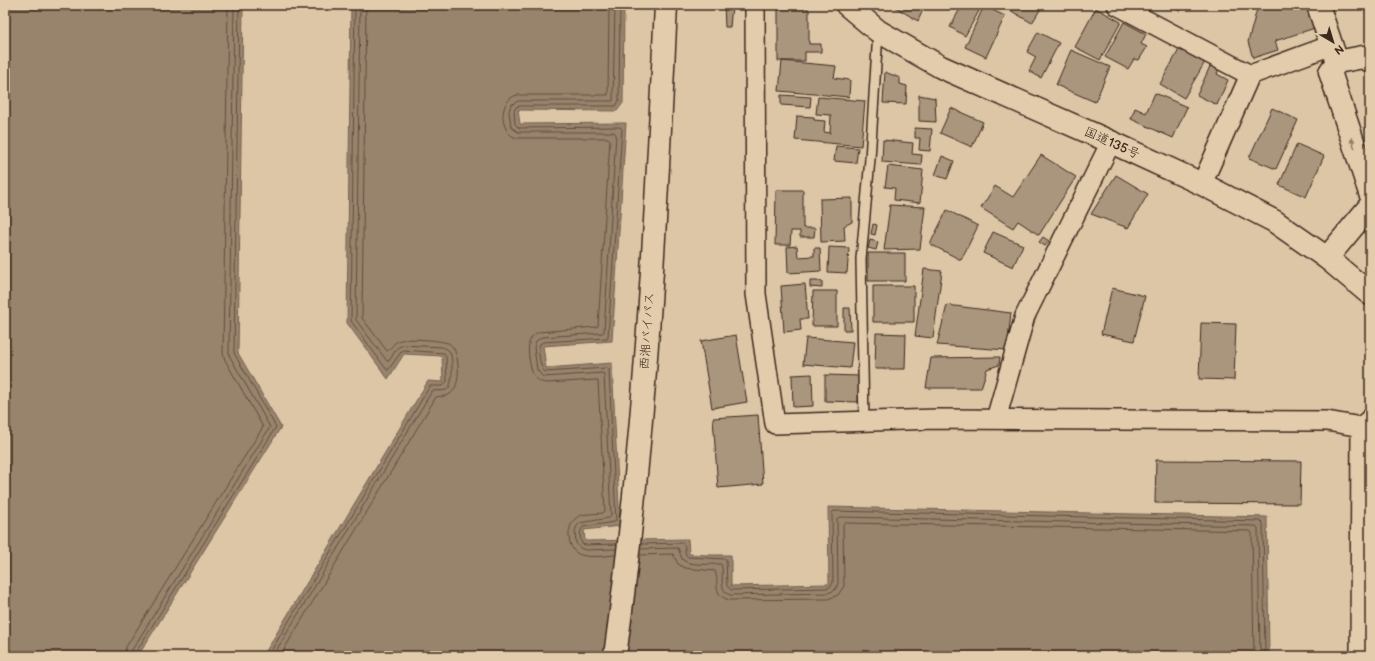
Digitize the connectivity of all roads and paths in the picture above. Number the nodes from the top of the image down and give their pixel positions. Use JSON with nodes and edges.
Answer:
{"nodes":[{"id":1,"x":666,"y":5,"type":"edge"},
{"id":2,"x":680,"y":5,"type":"edge"},
{"id":3,"x":755,"y":5,"type":"edge"},
{"id":4,"x":847,"y":5,"type":"edge"},
{"id":5,"x":1117,"y":5,"type":"edge"},
{"id":6,"x":1318,"y":5,"type":"edge"},
{"id":7,"x":878,"y":31,"type":"junction"},
{"id":8,"x":1335,"y":53,"type":"junction"},
{"id":9,"x":1370,"y":61,"type":"edge"},
{"id":10,"x":1250,"y":75,"type":"junction"},
{"id":11,"x":1111,"y":142,"type":"junction"},
{"id":12,"x":1202,"y":184,"type":"junction"},
{"id":13,"x":1370,"y":194,"type":"edge"},
{"id":14,"x":1370,"y":206,"type":"edge"},
{"id":15,"x":1327,"y":258,"type":"junction"},
{"id":16,"x":1370,"y":294,"type":"edge"},
{"id":17,"x":996,"y":419,"type":"junction"},
{"id":18,"x":864,"y":422,"type":"junction"},
{"id":19,"x":1365,"y":423,"type":"edge"},
{"id":20,"x":615,"y":656,"type":"edge"},
{"id":21,"x":629,"y":656,"type":"edge"},
{"id":22,"x":1360,"y":656,"type":"edge"}],
"edges":[{"from":1,"to":20,"type":"main road","name":"西湘バイパス"},
{"from":2,"to":21,"type":"main road","name":"西湘バイパス"},
{"from":3,"to":18,"type":"street"},
{"from":4,"to":7,"type":"main road","name":"国道135号"},
{"from":5,"to":10,"type":"street"},
{"from":6,"to":8,"type":"main road"},
{"from":7,"to":11,"type":"main road","name":"国道135号"},
{"from":7,"to":18,"type":"lane"},
{"from":8,"to":9,"type":"main road"},
{"from":8,"to":10,"type":"street"},
{"from":13,"to":8,"type":"main road","one_way":true},
{"from":10,"to":12,"type":"street"},
{"from":11,"to":12,"type":"main road","name":"国道135号"},
{"from":11,"to":17,"type":"street"},
{"from":12,"to":15,"type":"main road","name":"国道135号"},
{"from":14,"to":15,"type":"main road"},
{"from":15,"to":16,"type":"main road","name":"国道135号"},
{"from":17,"to":18,"type":"street"},
{"from":17,"to":19,"type":"street"},
{"from":19,"to":22,"type":"street"}]}
